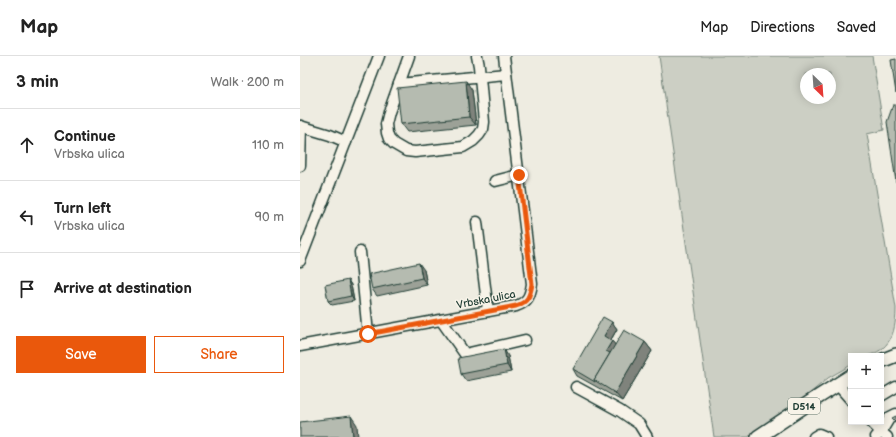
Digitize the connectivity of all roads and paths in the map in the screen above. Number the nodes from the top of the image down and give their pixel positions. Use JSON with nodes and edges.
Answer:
{"nodes":[{"id":1,"x":379,"y":56,"type":"edge"},
{"id":2,"x":409,"y":56,"type":"edge"},
{"id":3,"x":477,"y":56,"type":"edge"},
{"id":4,"x":504,"y":56,"type":"edge"},
{"id":5,"x":506,"y":74,"type":"junction"},
{"id":6,"x":480,"y":77,"type":"junction"},
{"id":7,"x":399,"y":84,"type":"junction"},
{"id":8,"x":301,"y":126,"type":"edge"},
{"id":9,"x":346,"y":142,"type":"junction"},
{"id":10,"x":300,"y":166,"type":"edge"},
{"id":11,"x":519,"y":175,"type":"junction"},
{"id":12,"x":494,"y":181,"type":"dead end"},
{"id":13,"x":477,"y":222,"type":"dead end"},
{"id":14,"x":360,"y":252,"type":"dead end"},
{"id":15,"x":300,"y":261,"type":"edge"},
{"id":16,"x":488,"y":311,"type":"junction"},
{"id":17,"x":441,"y":320,"type":"junction"},
{"id":18,"x":368,"y":334,"type":"junction"},
{"id":19,"x":525,"y":340,"type":"dead end"},
{"id":20,"x":300,"y":346,"type":"edge"},
{"id":21,"x":896,"y":355,"type":"edge"},
{"id":22,"x":884,"y":360,"type":"edge"},
{"id":23,"x":848,"y":378,"type":"edge"},
{"id":24,"x":837,"y":384,"type":"junction"},
{"id":25,"x":576,"y":387,"type":"dead end"},
{"id":26,"x":896,"y":387,"type":"edge"},
{"id":27,"x":884,"y":394,"type":"edge"},
{"id":28,"x":848,"y":397,"type":"edge"},
{"id":29,"x":896,"y":414,"type":"edge"},
{"id":30,"x":873,"y":425,"type":"edge"},
{"id":31,"x":881,"y":436,"type":"edge"},
{"id":32,"x":648,"y":437,"type":"edge"},
{"id":33,"x":758,"y":437,"type":"edge"},
{"id":34,"x":814,"y":437,"type":"edge"},
{"id":35,"x":826,"y":437,"type":"edge"}],
"edges":[{"from":1,"to":9,"type":"street"},
{"from":2,"to":7,"type":"street"},
{"from":3,"to":6,"type":"street"},
{"from":4,"to":5,"type":"street","name":"Vrbska ulica"},
{"from":5,"to":6,"type":"street"},
{"from":5,"to":11,"type":"street","name":"Vrbska ulica"},
{"from":6,"to":7,"type":"street"},
{"from":6,"to":7,"type":"street"},
{"from":8,"to":9,"type":"street"},
{"from":8,"to":10,"type":"street"},
{"from":9,"to":15,"type":"street"},
{"from":11,"to":12,"type":"street"},
{"from":11,"to":16,"type":"street","name":"Vrbska ulica"},
{"from":13,"to":16,"type":"street"},
{"from":14,"to":18,"type":"street"},
{"from":16,"to":17,"type":"street","name":"Vrbska ulica"},
{"from":17,"to":18,"type":"street","name":"Vrbska ulica"},
{"from":17,"to":19,"type":"street"},
{"from":18,"to":20,"type":"street","name":"Vrbska ulica"},
{"from":21,"to":22,"type":"main road"},
{"from":23,"to":24,"type":"main road","number":"D514"},
{"from":24,"to":28,"type":"street"},
{"from":24,"to":33,"type":"main road","number":"D514"},
{"from":25,"to":32,"type":"street"},
{"from":26,"to":27,"type":"street"},
{"from":29,"to":31,"type":"street"},
{"from":30,"to":31,"type":"street"},
{"from":34,"to":35,"type":"street"}]}
